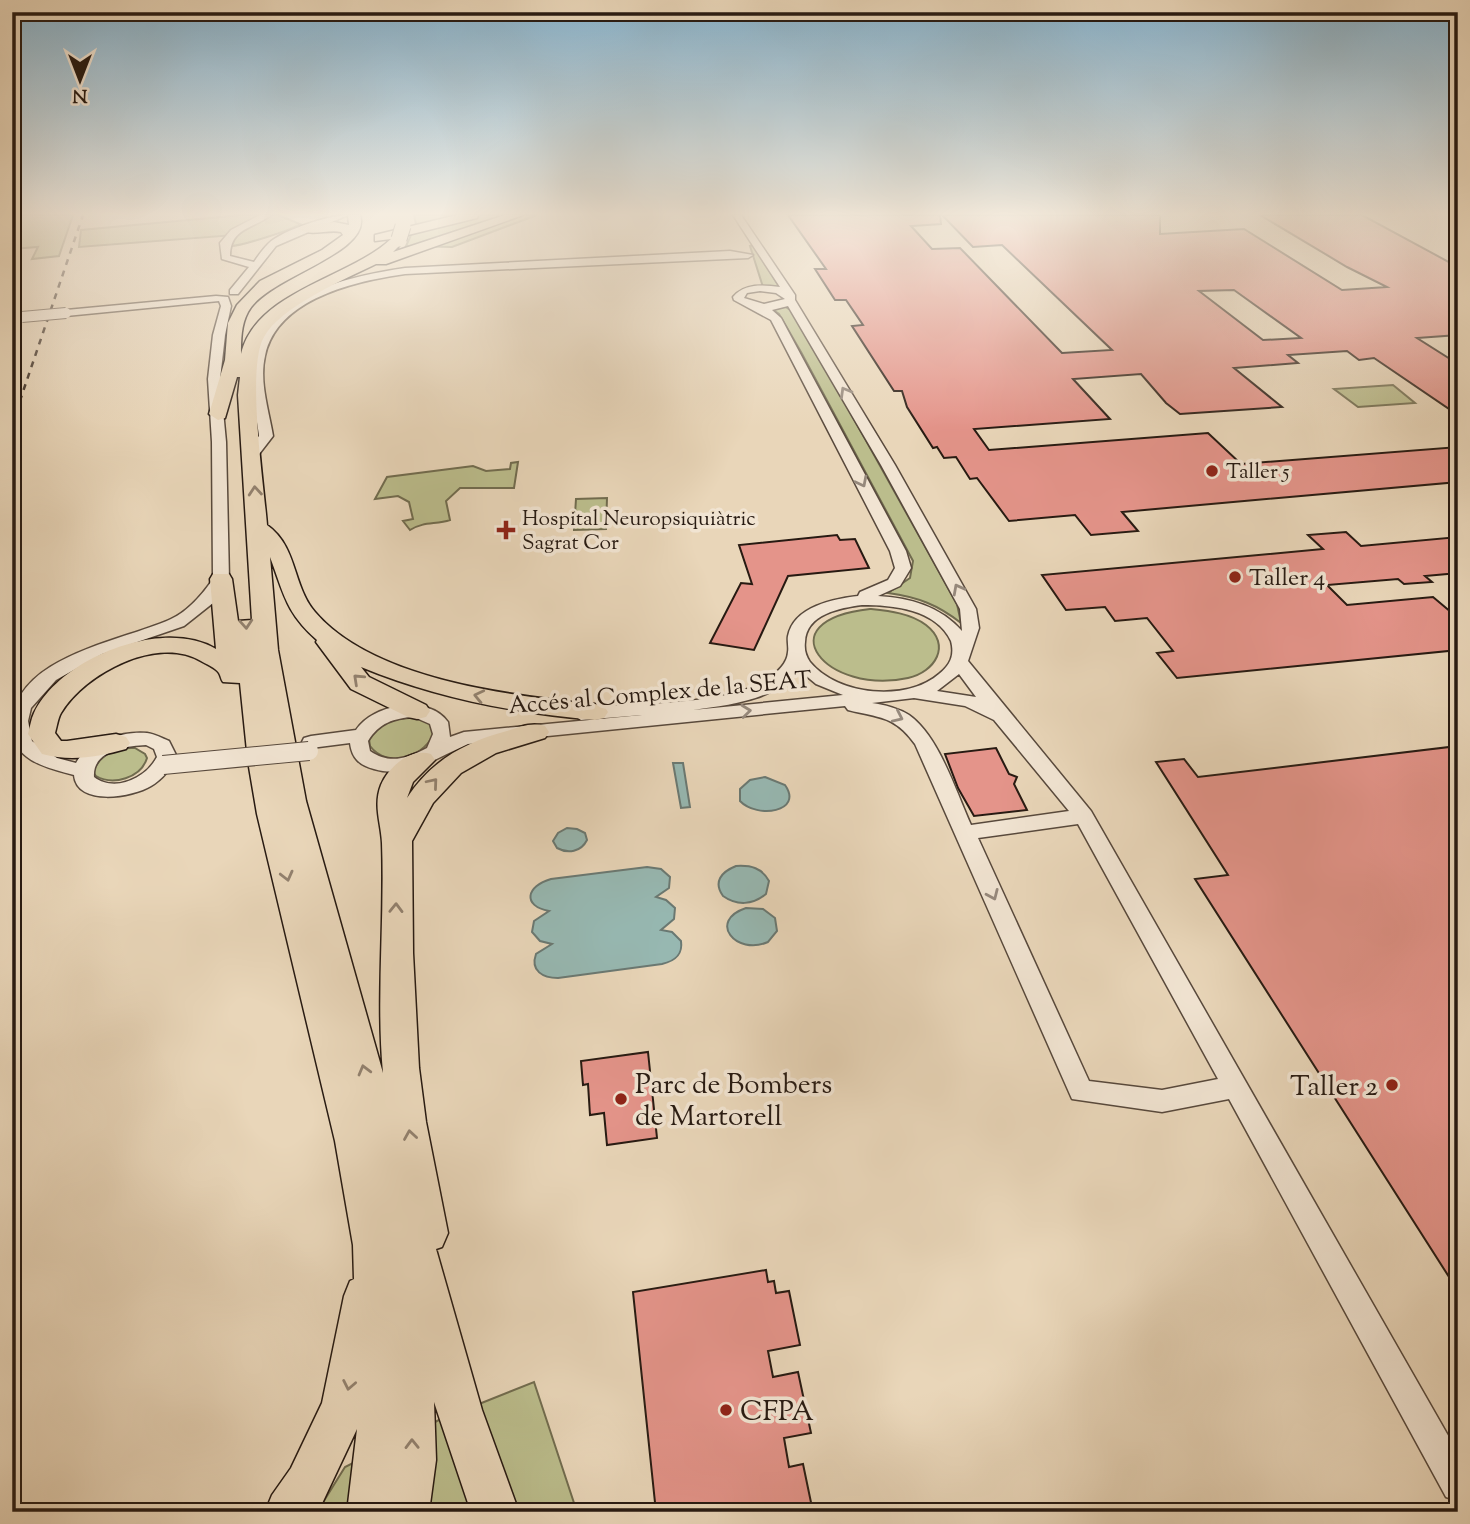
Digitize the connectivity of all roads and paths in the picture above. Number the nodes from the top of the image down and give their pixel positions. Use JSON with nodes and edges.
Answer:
{"nodes":[{"id":1,"x":229,"y":286,"type":"edge"},
{"id":2,"x":230,"y":286,"type":"edge"},
{"id":3,"x":265,"y":286,"type":"edge"},
{"id":4,"x":271,"y":286,"type":"edge"},
{"id":5,"x":322,"y":286,"type":"edge"},
{"id":6,"x":338,"y":286,"type":"edge"},
{"id":7,"x":755,"y":286,"type":"edge"},
{"id":8,"x":783,"y":286,"type":"edge"},
{"id":9,"x":744,"y":291,"type":"junction"},
{"id":10,"x":222,"y":295,"type":"junction"},
{"id":11,"x":790,"y":297,"type":"junction"},
{"id":12,"x":749,"y":306,"type":"junction"},
{"id":13,"x":239,"y":316,"type":"junction"},
{"id":14,"x":17,"y":318,"type":"edge"},
{"id":15,"x":233,"y":360,"type":"junction"},
{"id":16,"x":218,"y":414,"type":"junction"},
{"id":17,"x":251,"y":455,"type":"junction"},
{"id":18,"x":271,"y":543,"type":"junction"},
{"id":19,"x":221,"y":579,"type":"junction"},
{"id":20,"x":838,"y":603,"type":"junction"},
{"id":21,"x":316,"y":626,"type":"junction"},
{"id":22,"x":796,"y":654,"type":"junction"},
{"id":23,"x":961,"y":658,"type":"junction"},
{"id":24,"x":231,"y":669,"type":"junction"},
{"id":25,"x":899,"y":695,"type":"junction"},
{"id":26,"x":832,"y":702,"type":"junction"},
{"id":27,"x":595,"y":712,"type":"junction"},
{"id":28,"x":428,"y":715,"type":"junction"},
{"id":29,"x":1003,"y":719,"type":"junction"},
{"id":30,"x":277,"y":720,"type":"junction"},
{"id":31,"x":535,"y":732,"type":"junction"},
{"id":32,"x":359,"y":741,"type":"junction"},
{"id":33,"x":116,"y":743,"type":"junction"},
{"id":34,"x":429,"y":755,"type":"junction"},
{"id":35,"x":165,"y":761,"type":"junction"},
{"id":36,"x":262,"y":761,"type":"junction"},
{"id":37,"x":83,"y":771,"type":"junction"},
{"id":38,"x":1084,"y":817,"type":"junction"},
{"id":39,"x":965,"y":833,"type":"junction"},
{"id":40,"x":397,"y":841,"type":"junction"},
{"id":41,"x":1234,"y":1087,"type":"junction"},
{"id":42,"x":382,"y":1136,"type":"junction"},
{"id":43,"x":374,"y":1245,"type":"junction"},
{"id":44,"x":1458,"y":1485,"type":"edge"},
{"id":45,"x":289,"y":1512,"type":"edge"},
{"id":46,"x":371,"y":1512,"type":"edge"},
{"id":47,"x":405,"y":1512,"type":"edge"},
{"id":48,"x":496,"y":1512,"type":"edge"}],
"edges":[{"from":1,"to":10,"type":"street"},
{"from":2,"to":10,"type":"street"},
{"from":3,"to":13,"type":"highway"},
{"from":4,"to":13,"type":"highway"},
{"from":5,"to":17,"type":"highway"},
{"from":6,"to":17,"type":"street"},
{"from":7,"to":9,"type":"street"},
{"from":8,"to":11,"type":"street"},
{"from":9,"to":11,"type":"street"},
{"from":9,"to":12,"type":"street"},
{"from":10,"to":14,"type":"street","bridge":true},
{"from":10,"to":16,"type":"street"},
{"from":11,"to":12,"type":"street"},
{"from":23,"to":11,"type":"street","one_way":true},
{"from":12,"to":20,"type":"street","one_way":true},
{"from":13,"to":15,"type":"highway"},
{"from":15,"to":16,"type":"highway"},
{"from":15,"to":36,"type":"highway","one_way":true},
{"from":16,"to":19,"type":"street"},
{"from":18,"to":17,"type":"highway","one_way":true},
{"from":18,"to":21,"type":"highway"},
{"from":18,"to":30,"type":"highway"},
{"from":18,"to":30,"type":"highway"},
{"from":19,"to":24,"type":"highway"},
{"from":19,"to":37,"type":"street"},
{"from":20,"to":22,"type":"street"},
{"from":20,"to":23,"type":"street"},
{"from":27,"to":21,"type":"highway","one_way":true},
{"from":28,"to":21,"type":"highway","one_way":true},
{"from":22,"to":25,"type":"street"},
{"from":22,"to":27,"type":"street","name":"Accés al Complex de la SEAT"},
{"from":23,"to":25,"type":"street"},
{"from":23,"to":29,"type":"street"},
{"from":24,"to":33,"type":"highway"},
{"from":24,"to":36,"type":"highway"},
{"from":25,"to":26,"type":"street","name":"Accés al Complex de la SEAT"},
{"from":25,"to":29,"type":"street"},
{"from":31,"to":26,"type":"street","name":"Accés al Complex de la SEAT","one_way":true},
{"from":26,"to":39,"type":"street","one_way":true},
{"from":27,"to":28,"type":"street","name":"Accés al Complex de la SEAT"},
{"from":28,"to":32,"type":"street","name":"Accés al Complex de la SEAT"},
{"from":28,"to":34,"type":"street"},
{"from":29,"to":38,"type":"street"},
{"from":42,"to":30,"type":"highway","one_way":true},
{"from":31,"to":34,"type":"street","name":"Accés al Complex de la SEAT"},
{"from":40,"to":31,"type":"highway","one_way":true},
{"from":32,"to":34,"type":"street","name":"Accés al Complex de la SEAT"},
{"from":32,"to":35,"type":"street","bridge":true},
{"from":33,"to":35,"type":"street"},
{"from":33,"to":37,"type":"street"},
{"from":34,"to":40,"type":"highway"},
{"from":35,"to":37,"type":"street"},
{"from":36,"to":43,"type":"highway","one_way":true},
{"from":38,"to":39,"type":"street"},
{"from":38,"to":41,"type":"street"},
{"from":39,"to":41,"type":"street","one_way":true},
{"from":48,"to":40,"type":"highway","one_way":true},
{"from":41,"to":44,"type":"street"},
{"from":47,"to":42,"type":"highway","one_way":true},
{"from":42,"to":48,"type":"highway"},
{"from":43,"to":45,"type":"highway","one_way":true},
{"from":43,"to":46,"type":"highway"}]}
